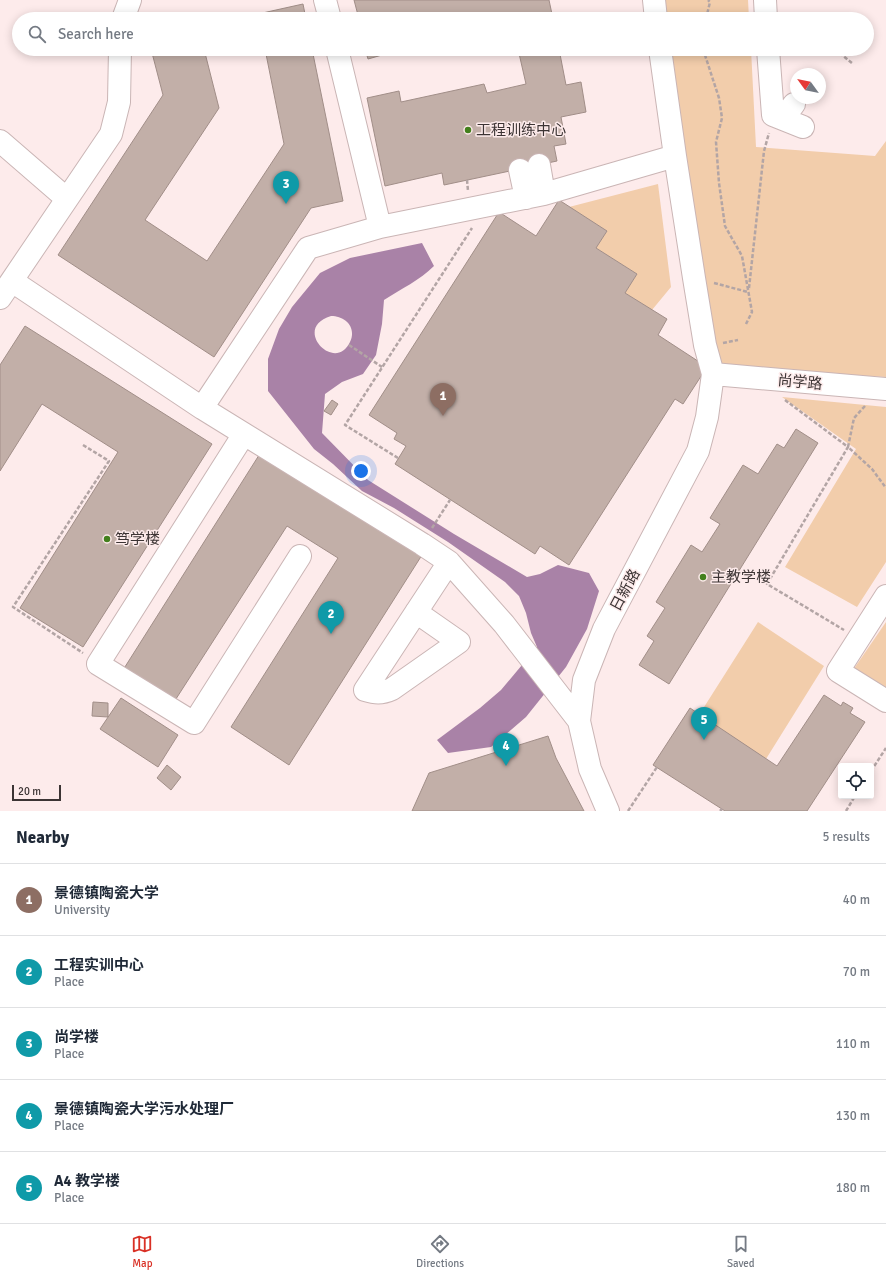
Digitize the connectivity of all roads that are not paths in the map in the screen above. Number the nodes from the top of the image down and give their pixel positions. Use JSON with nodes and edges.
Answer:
{"nodes":[{"id":1,"x":130,"y":0,"type":"edge"},
{"id":2,"x":325,"y":0,"type":"edge"},
{"id":3,"x":654,"y":0,"type":"edge"},
{"id":4,"x":765,"y":0,"type":"edge"},
{"id":5,"x":126,"y":12,"type":"edge"},
{"id":6,"x":328,"y":12,"type":"edge"},
{"id":7,"x":655,"y":12,"type":"edge"},
{"id":8,"x":766,"y":12,"type":"edge"},
{"id":9,"x":120,"y":56,"type":"edge"},
{"id":10,"x":339,"y":56,"type":"edge"},
{"id":11,"x":661,"y":56,"type":"edge"},
{"id":12,"x":769,"y":56,"type":"edge"},
{"id":13,"x":793,"y":117,"type":"dead end"},
{"id":14,"x":0,"y":141,"type":"edge"},
{"id":15,"x":675,"y":156,"type":"junction"},
{"id":16,"x":529,"y":167,"type":"dead end"},
{"id":17,"x":535,"y":196,"type":"junction"},
{"id":18,"x":67,"y":198,"type":"junction"},
{"id":19,"x":380,"y":227,"type":"junction"},
{"id":20,"x":12,"y":281,"type":"junction"},
{"id":21,"x":0,"y":298,"type":"edge"},
{"id":22,"x":713,"y":374,"type":"junction"},
{"id":23,"x":883,"y":389,"type":"edge"},
{"id":24,"x":202,"y":408,"type":"junction"},
{"id":25,"x":244,"y":434,"type":"junction"},
{"id":26,"x":300,"y":556,"type":"dead end"},
{"id":27,"x":449,"y":562,"type":"junction"},
{"id":28,"x":886,"y":596,"type":"edge"},
{"id":29,"x":416,"y":612,"type":"dead end"},
{"id":30,"x":886,"y":701,"type":"edge"},
{"id":31,"x":579,"y":721,"type":"junction"},
{"id":32,"x":608,"y":811,"type":"edge"}],
"edges":[{"from":1,"to":5,"type":"lane"},
{"from":2,"to":6,"type":"lane"},
{"from":3,"to":7,"type":"lane"},
{"from":4,"to":8,"type":"lane"},
{"from":9,"to":18,"type":"lane"},
{"from":10,"to":19,"type":"lane"},
{"from":11,"to":15,"type":"lane"},
{"from":12,"to":13,"type":"lane"},
{"from":14,"to":18,"type":"lane"},
{"from":15,"to":17,"type":"lane"},
{"from":15,"to":22,"type":"lane"},
{"from":16,"to":17,"type":"lane"},
{"from":17,"to":19,"type":"lane"},
{"from":18,"to":20,"type":"lane"},
{"from":19,"to":24,"type":"lane"},
{"from":20,"to":21,"type":"lane"},
{"from":20,"to":24,"type":"lane"},
{"from":22,"to":23,"type":"lane","name":"尚学路"},
{"from":22,"to":31,"type":"lane","name":"日新路"},
{"from":24,"to":25,"type":"lane"},
{"from":25,"to":26,"type":"lane"},
{"from":25,"to":27,"type":"lane"},
{"from":27,"to":29,"type":"lane"},
{"from":27,"to":31,"type":"lane"},
{"from":28,"to":30,"type":"lane"},
{"from":31,"to":32,"type":"lane","name":"日新路"}]}
